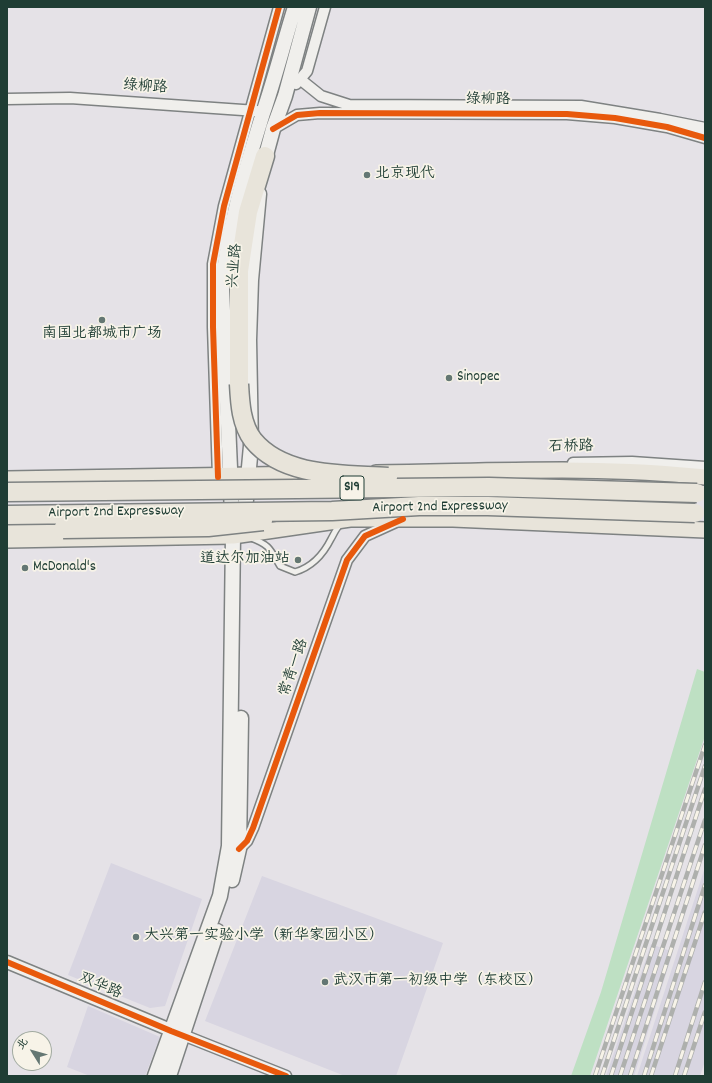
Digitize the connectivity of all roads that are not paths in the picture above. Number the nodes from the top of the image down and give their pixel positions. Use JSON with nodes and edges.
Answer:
{"nodes":[{"id":1,"x":279,"y":7,"type":"edge"},
{"id":2,"x":295,"y":7,"type":"edge"},
{"id":3,"x":309,"y":7,"type":"edge"},
{"id":4,"x":325,"y":7,"type":"edge"},
{"id":5,"x":301,"y":80,"type":"junction"},
{"id":6,"x":285,"y":96,"type":"junction"},
{"id":7,"x":7,"y":99,"type":"edge"},
{"id":8,"x":280,"y":110,"type":"junction"},
{"id":9,"x":257,"y":111,"type":"junction"},
{"id":10,"x":705,"y":128,"type":"edge"},
{"id":11,"x":273,"y":129,"type":"junction"},
{"id":12,"x":705,"y":138,"type":"edge"},
{"id":13,"x":265,"y":156,"type":"junction"},
{"id":14,"x":705,"y":467,"type":"edge"},
{"id":15,"x":438,"y":472,"type":"junction"},
{"id":16,"x":249,"y":476,"type":"junction"},
{"id":17,"x":224,"y":477,"type":"junction"},
{"id":18,"x":705,"y":477,"type":"edge"},
{"id":19,"x":7,"y":479,"type":"edge"},
{"id":20,"x":489,"y":487,"type":"junction"},
{"id":21,"x":7,"y":492,"type":"edge"},
{"id":22,"x":705,"y":493,"type":"edge"},
{"id":23,"x":332,"y":511,"type":"junction"},
{"id":24,"x":705,"y":513,"type":"edge"},
{"id":25,"x":7,"y":514,"type":"edge"},
{"id":26,"x":350,"y":519,"type":"junction"},
{"id":27,"x":403,"y":519,"type":"junction"},
{"id":28,"x":7,"y":529,"type":"edge"},
{"id":29,"x":705,"y":530,"type":"edge"},
{"id":30,"x":238,"y":536,"type":"junction"},
{"id":31,"x":7,"y":540,"type":"edge"},
{"id":32,"x":239,"y":849,"type":"junction"},
{"id":33,"x":7,"y":962,"type":"edge"},
{"id":34,"x":177,"y":1033,"type":"junction"},
{"id":35,"x":155,"y":1076,"type":"edge"},
{"id":36,"x":168,"y":1076,"type":"edge"},
{"id":37,"x":286,"y":1076,"type":"edge"}],
"edges":[{"from":1,"to":9,"type":"street"},
{"from":2,"to":9,"type":"main road","name":"兴业路"},
{"from":3,"to":6,"type":"main road","name":"兴业路"},
{"from":4,"to":5,"type":"street"},
{"from":5,"to":6,"type":"street"},
{"from":5,"to":10,"type":"street","name":"绿柳路"},
{"from":6,"to":8,"type":"main road","name":"兴业路"},
{"from":7,"to":9,"type":"street","name":"绿柳路"},
{"from":8,"to":9,"type":"street","name":"绿柳路"},
{"from":8,"to":11,"type":"main road","name":"兴业路"},
{"from":9,"to":17,"type":"main road","name":"兴业路"},
{"from":11,"to":12,"type":"street","name":"绿柳路"},
{"from":11,"to":13,"type":"main road","name":"兴业路"},
{"from":13,"to":16,"type":"main road","name":"兴业路"},
{"from":13,"to":20,"type":"highway","bridge":true},
{"from":14,"to":15,"type":"street","name":"石桥路"},
{"from":15,"to":16,"type":"main road"},
{"from":15,"to":18,"type":"main road"},
{"from":16,"to":17,"type":"main road"},
{"from":16,"to":30,"type":"main road","name":"兴业路"},
{"from":17,"to":19,"type":"main road"},
{"from":17,"to":30,"type":"main road","name":"兴业路"},
{"from":20,"to":21,"type":"highway","name":"Airport 2nd Expressway","number":"S19","bridge":true},
{"from":20,"to":22,"type":"highway","name":"Airport 2nd Expressway","number":"S19","bridge":true},
{"from":23,"to":24,"type":"highway","name":"Airport 2nd Expressway","number":"S19","bridge":true},
{"from":23,"to":25,"type":"highway","name":"Airport 2nd Expressway","number":"S19","bridge":true},
{"from":23,"to":28,"type":"highway","bridge":true},
{"from":26,"to":27,"type":"main road"},
{"from":26,"to":30,"type":"main road"},
{"from":26,"to":30,"type":"lane"},
{"from":27,"to":29,"type":"main road"},
{"from":27,"to":32,"type":"street","name":"常青一路"},
{"from":30,"to":31,"type":"main road"},
{"from":30,"to":32,"type":"main road","name":"常青一路"},
{"from":30,"to":34,"type":"main road","name":"常青一路"},
{"from":32,"to":34,"type":"main road","name":"常青一路"},
{"from":33,"to":34,"type":"street","name":"双华路"},
{"from":34,"to":35,"type":"main road","name":"常青一路"},
{"from":34,"to":36,"type":"main road","name":"常青一路"},
{"from":34,"to":37,"type":"street"}]}
